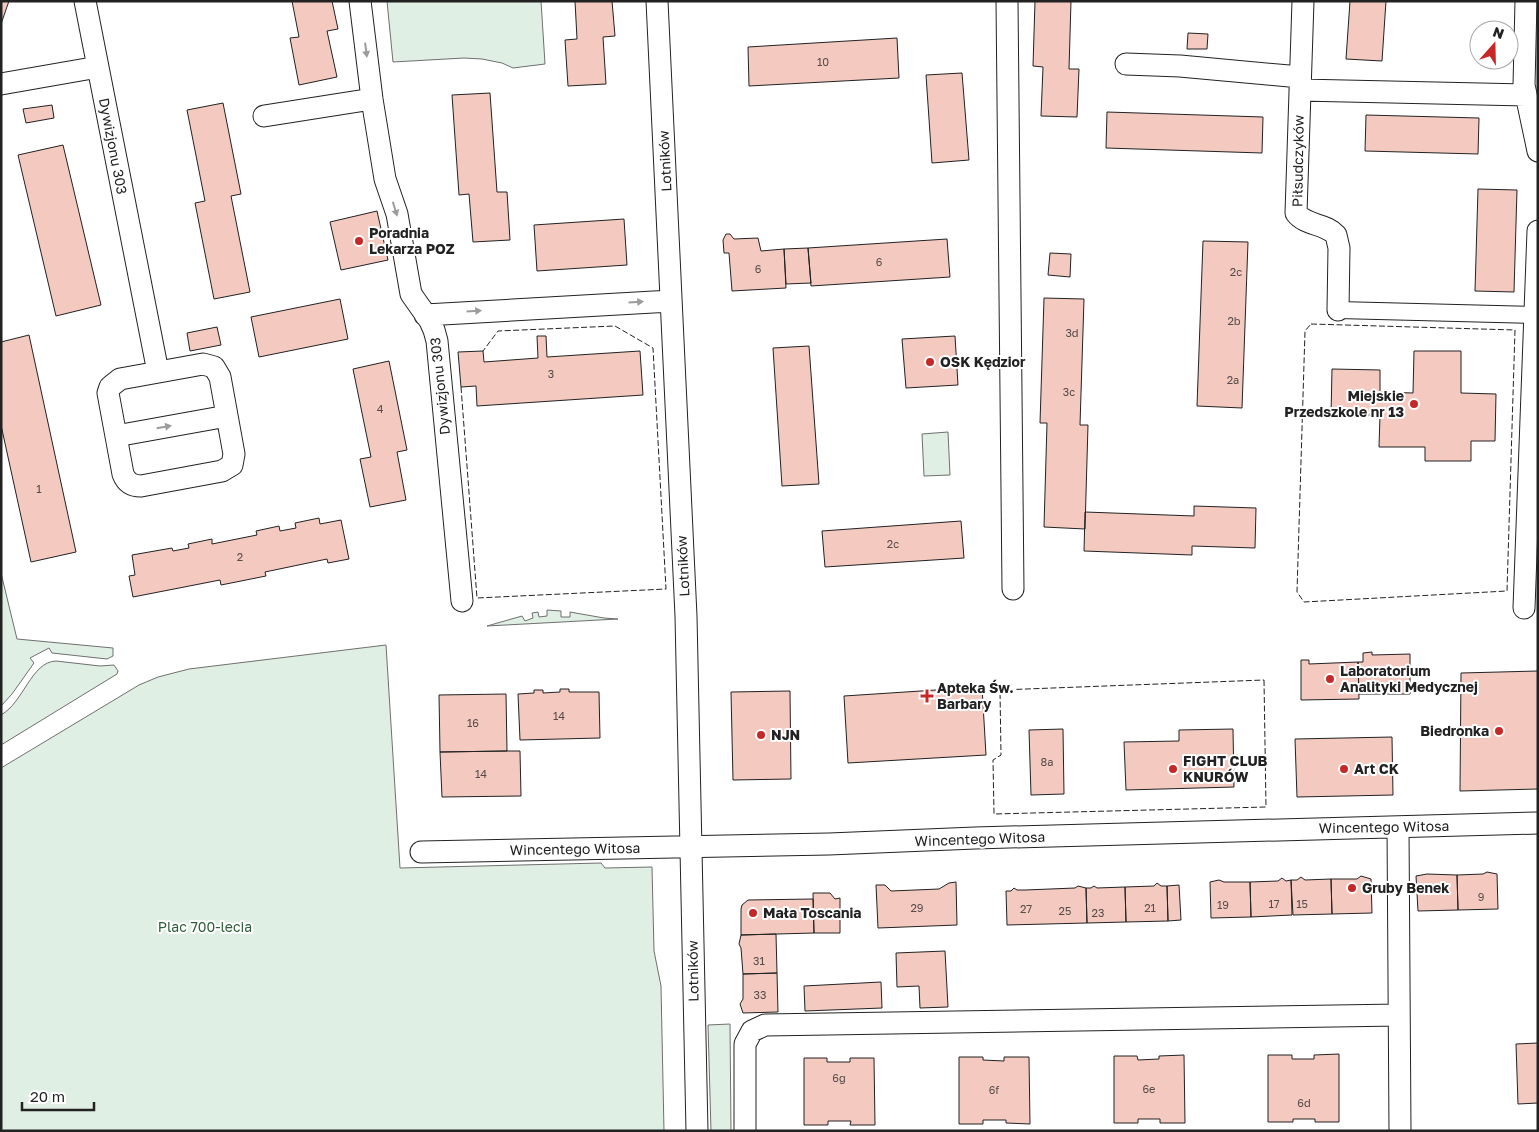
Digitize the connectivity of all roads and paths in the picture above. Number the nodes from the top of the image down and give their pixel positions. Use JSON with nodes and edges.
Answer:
{"nodes":[{"id":1,"x":85,"y":1,"type":"edge"},
{"id":2,"x":360,"y":1,"type":"edge"},
{"id":3,"x":657,"y":1,"type":"edge"},
{"id":4,"x":1007,"y":1,"type":"edge"},
{"id":5,"x":1303,"y":1,"type":"edge"},
{"id":6,"x":1526,"y":1,"type":"edge"},
{"id":7,"x":1126,"y":64,"type":"dead end"},
{"id":8,"x":98,"y":67,"type":"junction"},
{"id":9,"x":1,"y":84,"type":"edge"},
{"id":10,"x":1300,"y":84,"type":"junction"},
{"id":11,"x":1526,"y":95,"type":"junction"},
{"id":12,"x":372,"y":99,"type":"junction"},
{"id":13,"x":264,"y":116,"type":"dead end"},
{"id":14,"x":1538,"y":151,"type":"edge"},
{"id":15,"x":1538,"y":231,"type":"edge"},
{"id":16,"x":671,"y":301,"type":"junction"},
{"id":17,"x":1338,"y":310,"type":"joint"},
{"id":18,"x":425,"y":315,"type":"junction"},
{"id":19,"x":1536,"y":315,"type":"edge"},
{"id":20,"x":158,"y":372,"type":"junction"},
{"id":21,"x":227,"y":416,"type":"junction"},
{"id":22,"x":116,"y":436,"type":"junction"},
{"id":23,"x":1013,"y":589,"type":"dead end"},
{"id":24,"x":462,"y":601,"type":"dead end"},
{"id":25,"x":1524,"y":608,"type":"dead end"},
{"id":26,"x":1538,"y":823,"type":"edge"},
{"id":27,"x":1398,"y":827,"type":"junction"},
{"id":28,"x":690,"y":847,"type":"junction"},
{"id":29,"x":421,"y":852,"type":"dead end"},
{"id":30,"x":1399,"y":1015,"type":"junction"},
{"id":31,"x":697,"y":1131,"type":"edge"},
{"id":32,"x":745,"y":1131,"type":"edge"},
{"id":33,"x":1400,"y":1131,"type":"edge"}],
"edges":[{"from":1,"to":8,"type":"street","name":"Dywizjonu 303"},
{"from":2,"to":12,"type":"street","name":"Dywizjonu 303","one_way":true},
{"from":3,"to":16,"type":"street","name":"Lotników"},
{"from":4,"to":23,"type":"street"},
{"from":5,"to":10,"type":"street","name":"Piłsudczyków"},
{"from":6,"to":11,"type":"street"},
{"from":7,"to":10,"type":"street"},
{"from":8,"to":9,"type":"street"},
{"from":8,"to":20,"type":"street","name":"Dywizjonu 303"},
{"from":10,"to":11,"type":"street"},
{"from":10,"to":17,"type":"street","name":"Piłsudczyków"},
{"from":11,"to":14,"type":"street"},
{"from":12,"to":13,"type":"street"},
{"from":12,"to":18,"type":"street","name":"Dywizjonu 303","one_way":true},
{"from":15,"to":19,"type":"street"},
{"from":18,"to":16,"type":"street","one_way":true},
{"from":16,"to":28,"type":"street","name":"Lotników"},
{"from":17,"to":19,"type":"street","name":"Piłsudczyków"},
{"from":18,"to":24,"type":"street","name":"Dywizjonu 303"},
{"from":19,"to":25,"type":"street"},
{"from":20,"to":21,"type":"street"},
{"from":20,"to":22,"type":"street"},
{"from":22,"to":21,"type":"street","one_way":true},
{"from":21,"to":22,"type":"street"},
{"from":26,"to":27,"type":"street","name":"Wincentego Witosa"},
{"from":27,"to":28,"type":"street","name":"Wincentego Witosa"},
{"from":27,"to":30,"type":"street"},
{"from":28,"to":29,"type":"street","name":"Wincentego Witosa"},
{"from":28,"to":31,"type":"street","name":"Lotników"},
{"from":30,"to":32,"type":"street"},
{"from":30,"to":33,"type":"street"}]}
